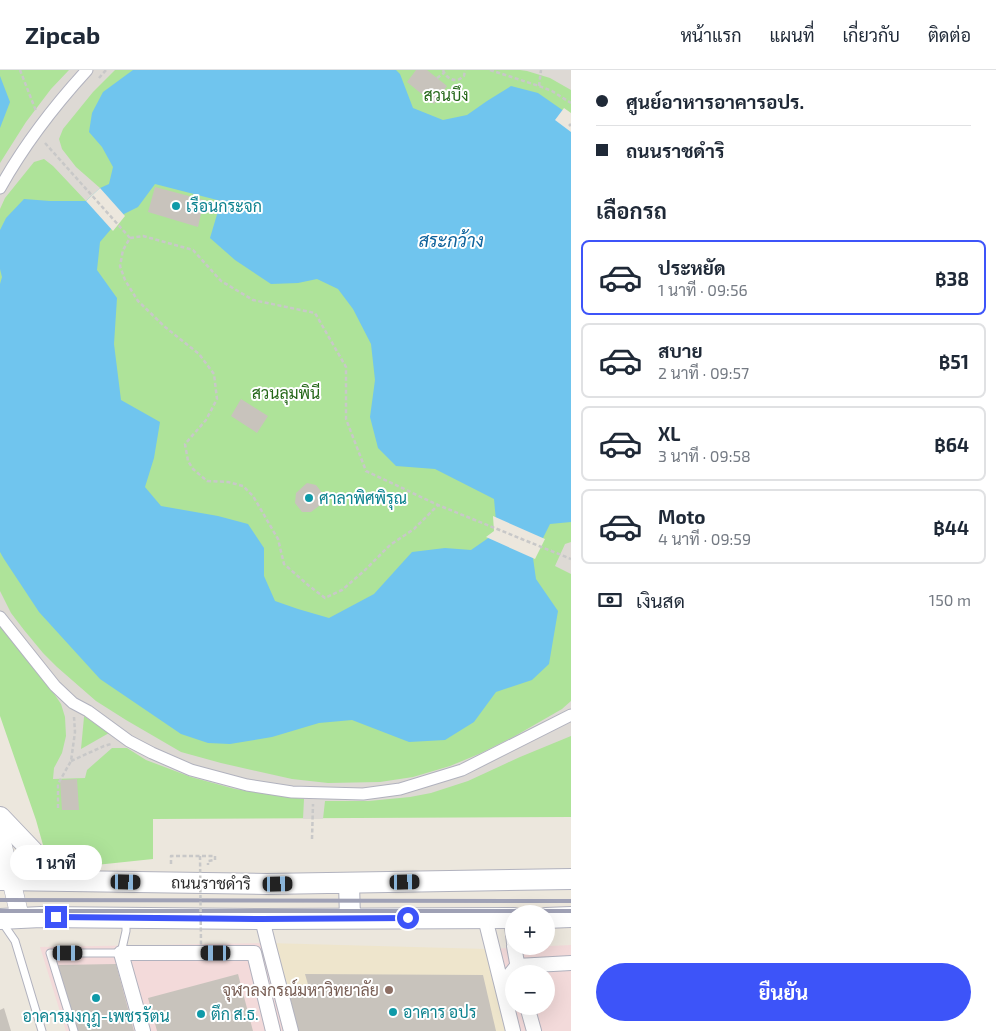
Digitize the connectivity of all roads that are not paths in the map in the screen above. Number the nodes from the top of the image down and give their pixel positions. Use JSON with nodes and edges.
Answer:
{"nodes":[{"id":1,"x":87,"y":70,"type":"edge"},
{"id":2,"x":0,"y":188,"type":"edge"},
{"id":3,"x":0,"y":617,"type":"edge"},
{"id":4,"x":571,"y":715,"type":"edge"},
{"id":5,"x":0,"y":817,"type":"edge"},
{"id":6,"x":0,"y":834,"type":"edge"},
{"id":7,"x":571,"y":879,"type":"edge"},
{"id":8,"x":6,"y":880,"type":"edge"},
{"id":9,"x":61,"y":881,"type":"junction"},
{"id":10,"x":349,"y":883,"type":"junction"},
{"id":11,"x":571,"y":917,"type":"edge"},
{"id":12,"x":126,"y":918,"type":"junction"},
{"id":13,"x":350,"y":918,"type":"junction"},
{"id":14,"x":485,"y":918,"type":"junction"},
{"id":15,"x":505,"y":918,"type":"edge"},
{"id":16,"x":555,"y":918,"type":"edge"},
{"id":17,"x":262,"y":919,"type":"junction"},
{"id":18,"x":11,"y":922,"type":"edge"},
{"id":19,"x":14,"y":939,"type":"junction"},
{"id":20,"x":121,"y":953,"type":"junction"},
{"id":21,"x":571,"y":963,"type":"edge"},
{"id":22,"x":555,"y":965,"type":"edge"},
{"id":23,"x":505,"y":982,"type":"edge"},
{"id":24,"x":502,"y":985,"type":"junction"},
{"id":25,"x":530,"y":1015,"type":"edge"},
{"id":26,"x":42,"y":1031,"type":"edge"},
{"id":27,"x":74,"y":1031,"type":"edge"},
{"id":28,"x":144,"y":1031,"type":"edge"},
{"id":29,"x":273,"y":1031,"type":"edge"},
{"id":30,"x":291,"y":1031,"type":"edge"},
{"id":31,"x":513,"y":1031,"type":"edge"},
{"id":32,"x":534,"y":1031,"type":"edge"}],
"edges":[{"from":1,"to":2,"type":"street"},
{"from":3,"to":4,"type":"street"},
{"from":5,"to":9,"type":"main road"},
{"from":6,"to":8,"type":"street"},
{"from":7,"to":10,"type":"main road","name":"ถนนราชดำริ"},
{"from":8,"to":9,"type":"main road","name":"ถนนราชดำริ"},
{"from":8,"to":18,"type":"street"},
{"from":9,"to":10,"type":"main road","name":"ถนนราชดำริ"},
{"from":10,"to":13,"type":"main road"},
{"from":11,"to":16,"type":"main road"},
{"from":12,"to":17,"type":"main road"},
{"from":12,"to":18,"type":"main road"},
{"from":12,"to":20,"type":"lane"},
{"from":13,"to":14,"type":"main road"},
{"from":13,"to":17,"type":"main road"},
{"from":14,"to":15,"type":"main road"},
{"from":14,"to":24,"type":"street"},
{"from":17,"to":30,"type":"street"},
{"from":18,"to":19,"type":"lane"},
{"from":18,"to":19,"type":"lane"},
{"from":19,"to":26,"type":"lane"},
{"from":20,"to":27,"type":"lane"},
{"from":20,"to":28,"type":"street"},
{"from":20,"to":29,"type":"street"},
{"from":21,"to":22,"type":"street"},
{"from":23,"to":24,"type":"street"},
{"from":24,"to":31,"type":"street"},
{"from":25,"to":32,"type":"street"}]}
